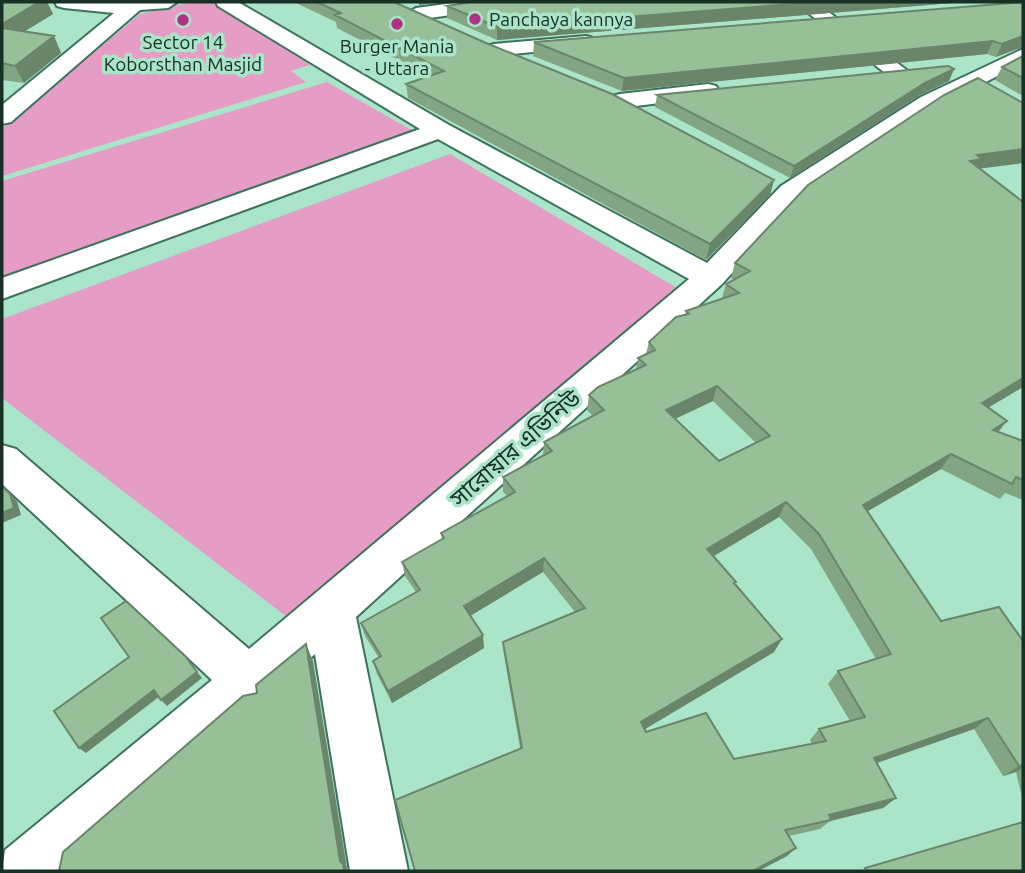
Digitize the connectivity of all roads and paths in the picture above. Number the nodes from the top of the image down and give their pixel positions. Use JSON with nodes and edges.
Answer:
{"nodes":[{"id":1,"x":64,"y":2,"type":"edge"},
{"id":2,"x":168,"y":2,"type":"edge"},
{"id":3,"x":225,"y":2,"type":"edge"},
{"id":4,"x":391,"y":2,"type":"edge"},
{"id":5,"x":499,"y":2,"type":"edge"},
{"id":6,"x":803,"y":2,"type":"edge"},
{"id":7,"x":133,"y":5,"type":"edge"},
{"id":8,"x":416,"y":14,"type":"junction"},
{"id":9,"x":856,"y":19,"type":"edge"},
{"id":10,"x":828,"y":21,"type":"junction"},
{"id":11,"x":801,"y":23,"type":"edge"},
{"id":12,"x":449,"y":30,"type":"edge"},
{"id":13,"x":472,"y":40,"type":"edge"},
{"id":14,"x":605,"y":40,"type":"edge"},
{"id":15,"x":494,"y":50,"type":"junction"},
{"id":16,"x":1019,"y":58,"type":"edge"},
{"id":17,"x":544,"y":70,"type":"edge"},
{"id":18,"x":861,"y":75,"type":"edge"},
{"id":19,"x":937,"y":78,"type":"junction"},
{"id":20,"x":727,"y":89,"type":"edge"},
{"id":21,"x":595,"y":90,"type":"edge"},
{"id":22,"x":620,"y":101,"type":"junction"},
{"id":23,"x":2,"y":117,"type":"edge"},
{"id":24,"x":657,"y":120,"type":"edge"},
{"id":25,"x":440,"y":130,"type":"junction"},
{"id":26,"x":709,"y":278,"type":"junction"},
{"id":27,"x":2,"y":289,"type":"edge"},
{"id":28,"x":2,"y":460,"type":"edge"},
{"id":29,"x":331,"y":610,"type":"junction"},
{"id":30,"x":250,"y":681,"type":"junction"},
{"id":31,"x":68,"y":852,"type":"edge"},
{"id":32,"x":26,"y":871,"type":"edge"},
{"id":33,"x":379,"y":871,"type":"edge"}],
"edges":[{"from":1,"to":7,"type":"street"},
{"from":2,"to":7,"type":"street"},
{"from":3,"to":25,"type":"street"},
{"from":4,"to":8,"type":"street"},
{"from":5,"to":8,"type":"street"},
{"from":6,"to":10,"type":"street"},
{"from":7,"to":23,"type":"street"},
{"from":8,"to":12,"type":"street"},
{"from":9,"to":10,"type":"street"},
{"from":10,"to":11,"type":"street"},
{"from":10,"to":19,"type":"street"},
{"from":13,"to":15,"type":"street"},
{"from":14,"to":15,"type":"street"},
{"from":15,"to":17,"type":"street"},
{"from":16,"to":19,"type":"street","name":"সারোয়ার এভিনিউ"},
{"from":18,"to":19,"type":"street"},
{"from":19,"to":26,"type":"street","name":"সারোয়ার এভিনিউ"},
{"from":20,"to":22,"type":"street"},
{"from":21,"to":22,"type":"street"},
{"from":22,"to":24,"type":"street"},
{"from":25,"to":26,"type":"street"},
{"from":25,"to":27,"type":"street"},
{"from":26,"to":29,"type":"street","name":"সারোয়ার এভিনিউ"},
{"from":28,"to":30,"type":"street"},
{"from":29,"to":30,"type":"street","name":"সারোয়ার এভিনিউ"},
{"from":29,"to":33,"type":"street"},
{"from":30,"to":31,"type":"street","name":"সারোয়ার এভিনিউ"},
{"from":31,"to":32,"type":"street","name":"সারোয়ার এভিনিউ"}]}
